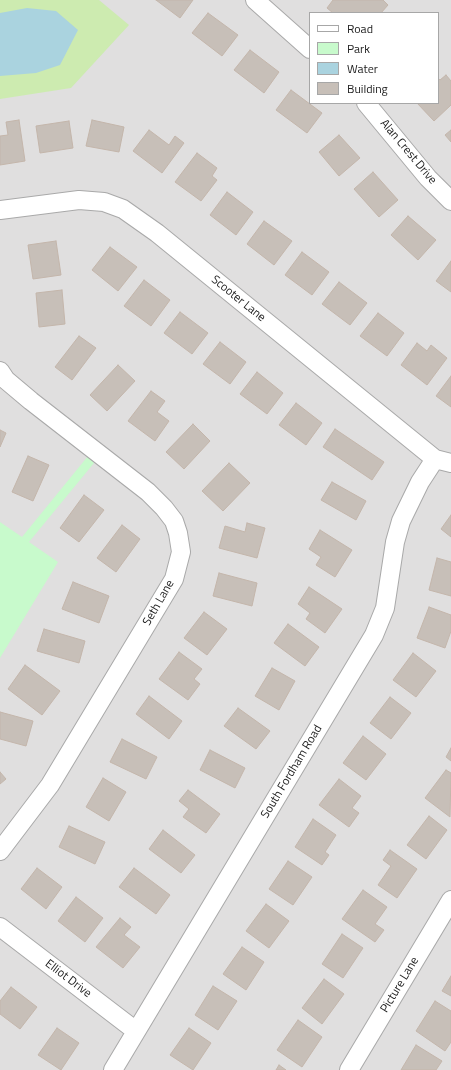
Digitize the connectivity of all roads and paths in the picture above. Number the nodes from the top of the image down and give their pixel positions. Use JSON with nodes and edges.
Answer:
{"nodes":[{"id":1,"x":256,"y":0,"type":"edge"},
{"id":2,"x":309,"y":48,"type":"edge"},
{"id":3,"x":367,"y":104,"type":"edge"},
{"id":4,"x":451,"y":201,"type":"edge"},
{"id":5,"x":0,"y":210,"type":"edge"},
{"id":6,"x":0,"y":371,"type":"edge"},
{"id":7,"x":443,"y":461,"type":"edge"},
{"id":8,"x":0,"y":851,"type":"edge"},
{"id":9,"x":451,"y":900,"type":"edge"},
{"id":10,"x":0,"y":927,"type":"edge"},
{"id":11,"x":136,"y":1031,"type":"junction"},
{"id":12,"x":113,"y":1070,"type":"edge"},
{"id":13,"x":349,"y":1070,"type":"edge"}],
"edges":[{"from":1,"to":2,"type":"street"},
{"from":3,"to":4,"type":"street","name":"Alan Crest Drive"},
{"from":5,"to":7,"type":"street","name":"Scooter Lane"},
{"from":6,"to":8,"type":"street","name":"Seth Lane"},
{"from":7,"to":11,"type":"street","name":"South Fordham Road"},
{"from":9,"to":13,"type":"street","name":"Picture Lane"},
{"from":10,"to":11,"type":"street","name":"Elliot Drive"},
{"from":11,"to":12,"type":"street","name":"South Fordham Road"}]}
